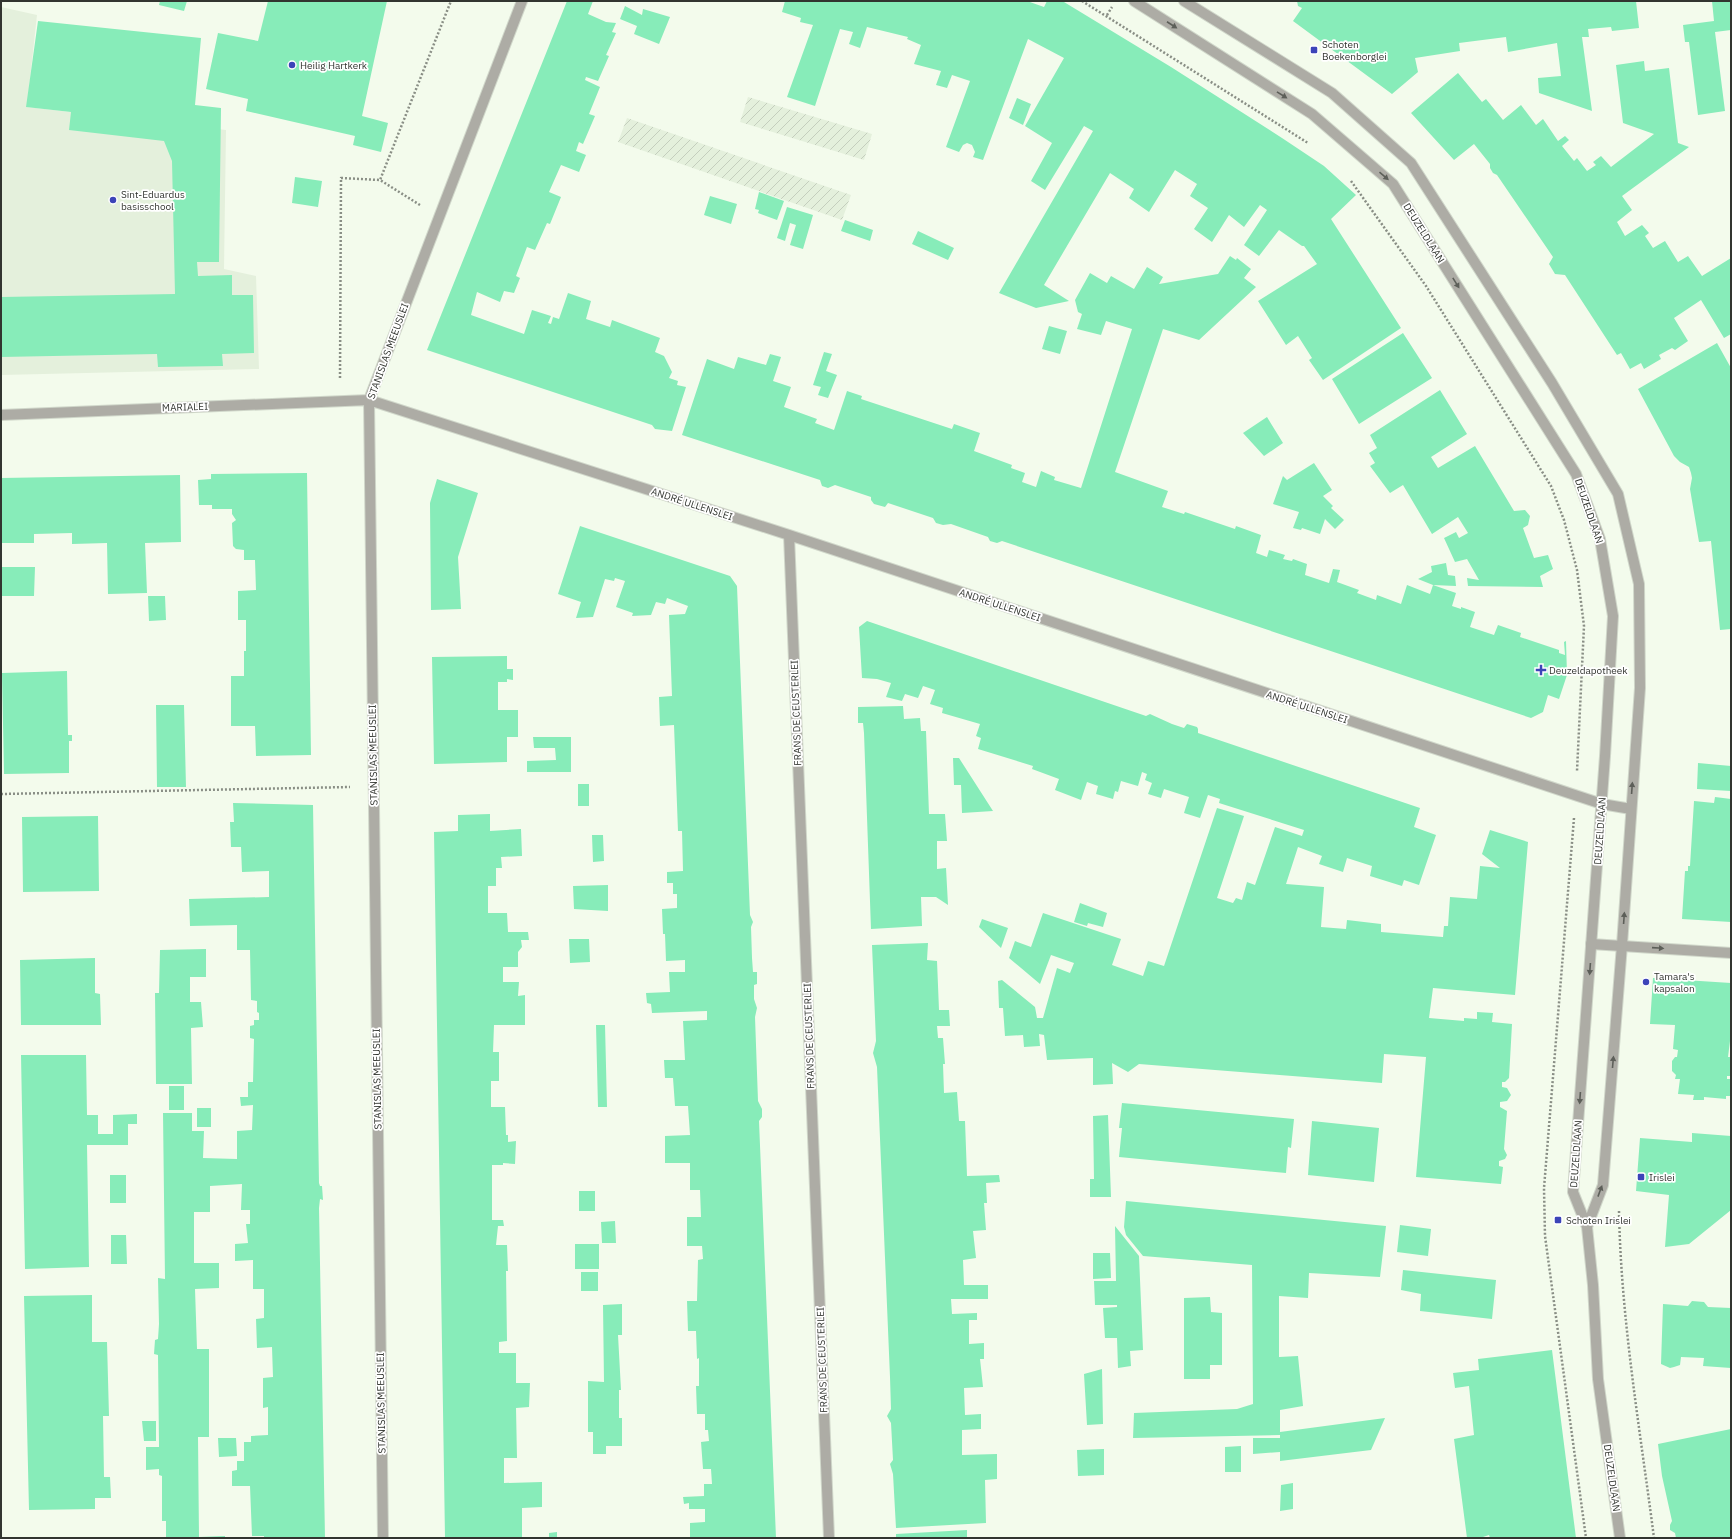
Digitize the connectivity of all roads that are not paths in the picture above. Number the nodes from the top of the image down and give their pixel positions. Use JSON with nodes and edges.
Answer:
{"nodes":[{"id":1,"x":522,"y":1,"type":"edge"},
{"id":2,"x":1184,"y":1,"type":"edge"},
{"id":3,"x":1138,"y":2,"type":"edge"},
{"id":4,"x":368,"y":400,"type":"junction"},
{"id":5,"x":1,"y":415,"type":"edge"},
{"id":6,"x":789,"y":535,"type":"junction"},
{"id":7,"x":1602,"y":804,"type":"junction"},
{"id":8,"x":1631,"y":808,"type":"junction"},
{"id":9,"x":1592,"y":944,"type":"junction"},
{"id":10,"x":1622,"y":945,"type":"junction"},
{"id":11,"x":1731,"y":953,"type":"edge"},
{"id":12,"x":1587,"y":1228,"type":"junction"},
{"id":13,"x":383,"y":1538,"type":"edge"},
{"id":14,"x":829,"y":1538,"type":"edge"},
{"id":15,"x":1620,"y":1538,"type":"edge"}],
"edges":[{"from":1,"to":4,"type":"street","name":"STANISLAS MEEUSLEI"},
{"from":8,"to":2,"type":"street","name":"DEUZELDLAAN","one_way":true},
{"from":3,"to":7,"type":"street","name":"DEUZELDLAAN","one_way":true},
{"from":4,"to":5,"type":"street","name":"MARIALEI"},
{"from":4,"to":6,"type":"street","name":"ANDRÉ ULLENSLEI"},
{"from":4,"to":13,"type":"street","name":"STANISLAS MEEUSLEI"},
{"from":6,"to":7,"type":"street","name":"ANDRÉ ULLENSLEI"},
{"from":6,"to":14,"type":"street","name":"FRANS DE CEUSTERLEI"},
{"from":7,"to":8,"type":"street","name":"ANDRÉ ULLENSLEI"},
{"from":7,"to":9,"type":"street","name":"DEUZELDLAAN"},
{"from":10,"to":8,"type":"street","name":"DEUZELDLAAN","one_way":true},
{"from":9,"to":10,"type":"street"},
{"from":9,"to":12,"type":"street","name":"DEUZELDLAAN","one_way":true},
{"from":10,"to":11,"type":"street","one_way":true},
{"from":12,"to":10,"type":"street","name":"DEUZELDLAAN","one_way":true},
{"from":12,"to":15,"type":"street","name":"DEUZELDLAAN"}]}
